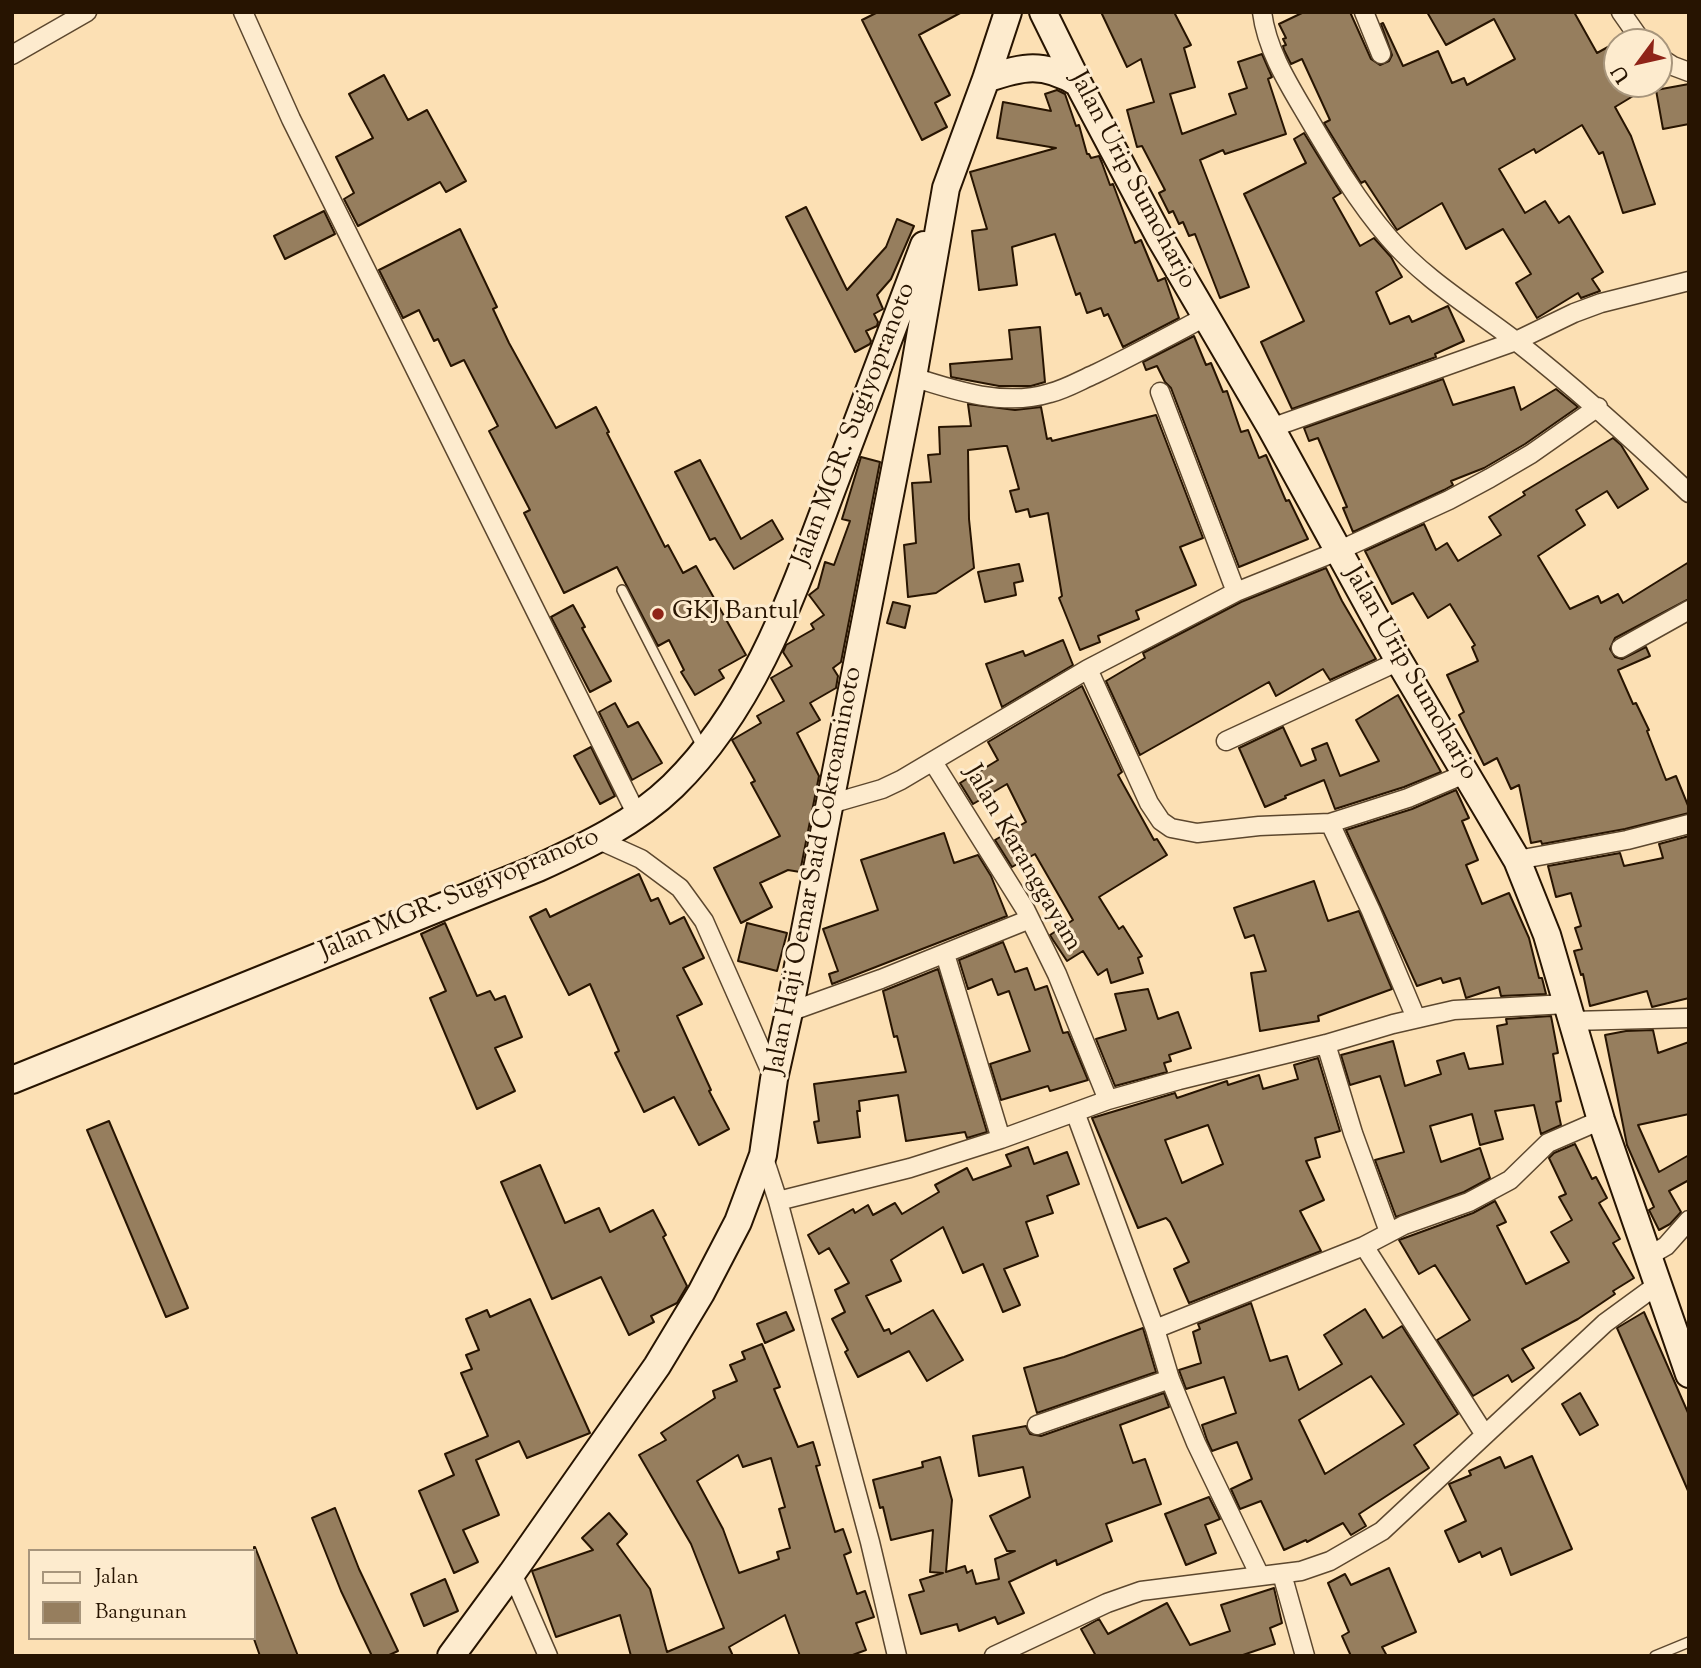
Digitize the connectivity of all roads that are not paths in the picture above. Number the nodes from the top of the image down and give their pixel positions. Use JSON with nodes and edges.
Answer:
{"nodes":[{"id":1,"x":243,"y":12,"type":"edge"},
{"id":2,"x":1008,"y":12,"type":"edge"},
{"id":3,"x":1043,"y":12,"type":"edge"},
{"id":4,"x":1262,"y":12,"type":"edge"},
{"id":5,"x":1364,"y":12,"type":"edge"},
{"id":6,"x":1621,"y":12,"type":"edge"},
{"id":7,"x":82,"y":13,"type":"edge"},
{"id":8,"x":1632,"y":28,"type":"edge"},
{"id":9,"x":1381,"y":54,"type":"dead end"},
{"id":10,"x":12,"y":55,"type":"edge"},
{"id":11,"x":986,"y":79,"type":"junction"},
{"id":12,"x":1078,"y":83,"type":"junction"},
{"id":13,"x":946,"y":188,"type":"junction"},
{"id":14,"x":1689,"y":281,"type":"edge"},
{"id":15,"x":1205,"y":317,"type":"junction"},
{"id":16,"x":1516,"y":341,"type":"junction"},
{"id":17,"x":914,"y":377,"type":"junction"},
{"id":18,"x":1160,"y":392,"type":"dead end"},
{"id":19,"x":1598,"y":407,"type":"junction"},
{"id":20,"x":1271,"y":428,"type":"junction"},
{"id":21,"x":1689,"y":493,"type":"edge"},
{"id":22,"x":1338,"y":551,"type":"junction"},
{"id":23,"x":622,"y":590,"type":"dead end"},
{"id":24,"x":1236,"y":592,"type":"junction"},
{"id":25,"x":1689,"y":610,"type":"edge"},
{"id":26,"x":1621,"y":648,"type":"dead end"},
{"id":27,"x":1399,"y":661,"type":"junction"},
{"id":28,"x":1088,"y":669,"type":"junction"},
{"id":29,"x":1226,"y":741,"type":"dead end"},
{"id":30,"x":704,"y":752,"type":"junction"},
{"id":31,"x":933,"y":762,"type":"junction"},
{"id":32,"x":1467,"y":774,"type":"junction"},
{"id":33,"x":830,"y":804,"type":"junction"},
{"id":34,"x":637,"y":815,"type":"junction"},
{"id":35,"x":1329,"y":823,"type":"junction"},
{"id":36,"x":1689,"y":824,"type":"edge"},
{"id":37,"x":599,"y":839,"type":"junction"},
{"id":38,"x":1517,"y":860,"type":"junction"},
{"id":39,"x":1030,"y":919,"type":"junction"},
{"id":40,"x":945,"y":954,"type":"junction"},
{"id":41,"x":789,"y":1012,"type":"junction"},
{"id":42,"x":1570,"y":1012,"type":"junction"},
{"id":43,"x":1416,"y":1018,"type":"junction"},
{"id":44,"x":1689,"y":1018,"type":"edge"},
{"id":45,"x":1325,"y":1044,"type":"junction"},
{"id":46,"x":774,"y":1079,"type":"junction"},
{"id":47,"x":12,"y":1080,"type":"edge"},
{"id":48,"x":1108,"y":1100,"type":"junction"},
{"id":49,"x":1075,"y":1112,"type":"junction"},
{"id":50,"x":1601,"y":1120,"type":"junction"},
{"id":51,"x":1001,"y":1139,"type":"junction"},
{"id":52,"x":763,"y":1156,"type":"junction"},
{"id":53,"x":778,"y":1201,"type":"junction"},
{"id":54,"x":1689,"y":1220,"type":"edge"},
{"id":55,"x":1389,"y":1232,"type":"junction"},
{"id":56,"x":1364,"y":1246,"type":"junction"},
{"id":57,"x":1647,"y":1256,"type":"junction"},
{"id":58,"x":1657,"y":1285,"type":"junction"},
{"id":59,"x":1155,"y":1329,"type":"junction"},
{"id":60,"x":1689,"y":1374,"type":"edge"},
{"id":61,"x":1170,"y":1379,"type":"junction"},
{"id":62,"x":1037,"y":1425,"type":"dead end"},
{"id":63,"x":1485,"y":1435,"type":"junction"},
{"id":64,"x":512,"y":1573,"type":"junction"},
{"id":65,"x":1282,"y":1574,"type":"junction"},
{"id":66,"x":1260,"y":1576,"type":"junction"},
{"id":67,"x":1689,"y":1642,"type":"edge"},
{"id":68,"x":451,"y":1656,"type":"edge"},
{"id":69,"x":548,"y":1656,"type":"edge"},
{"id":70,"x":897,"y":1656,"type":"edge"},
{"id":71,"x":994,"y":1656,"type":"edge"},
{"id":72,"x":1305,"y":1656,"type":"edge"},
{"id":73,"x":1656,"y":1656,"type":"edge"}],
"edges":[{"from":1,"to":34,"type":"street"},
{"from":2,"to":11,"type":"main road","name":"Jalan Haji Oemar Said Cokroaminoto"},
{"from":3,"to":12,"type":"main road","name":"Jalan Urip Sumoharjo"},
{"from":4,"to":16,"type":"street"},
{"from":5,"to":9,"type":"street"},
{"from":6,"to":8,"type":"street"},
{"from":7,"to":10,"type":"street"},
{"from":11,"to":12,"type":"main road"},
{"from":11,"to":13,"type":"main road","name":"Jalan Haji Oemar Said Cokroaminoto"},
{"from":12,"to":15,"type":"main road","name":"Jalan Urip Sumoharjo"},
{"from":13,"to":17,"type":"main road","name":"Jalan Haji Oemar Said Cokroaminoto"},
{"from":13,"to":30,"type":"main road","name":"Jalan MGR. Sugiyopranoto"},
{"from":14,"to":16,"type":"street"},
{"from":15,"to":17,"type":"street"},
{"from":15,"to":20,"type":"main road","name":"Jalan Urip Sumoharjo"},
{"from":16,"to":19,"type":"street"},
{"from":16,"to":20,"type":"street"},
{"from":17,"to":33,"type":"main road","name":"Jalan Haji Oemar Said Cokroaminoto"},
{"from":18,"to":24,"type":"street"},
{"from":19,"to":21,"type":"street"},
{"from":19,"to":22,"type":"street"},
{"from":20,"to":22,"type":"main road","name":"Jalan Urip Sumoharjo"},
{"from":22,"to":24,"type":"street"},
{"from":22,"to":27,"type":"main road","name":"Jalan Urip Sumoharjo"},
{"from":23,"to":30,"type":"lane"},
{"from":24,"to":28,"type":"street"},
{"from":25,"to":26,"type":"street"},
{"from":27,"to":29,"type":"street"},
{"from":27,"to":32,"type":"main road","name":"Jalan Urip Sumoharjo"},
{"from":28,"to":31,"type":"street"},
{"from":28,"to":35,"type":"street"},
{"from":30,"to":34,"type":"main road","name":"Jalan MGR. Sugiyopranoto"},
{"from":31,"to":33,"type":"street"},
{"from":31,"to":39,"type":"street","name":"Jalan Karanggayam"},
{"from":32,"to":35,"type":"street"},
{"from":32,"to":38,"type":"main road","name":"Jalan Urip Sumoharjo"},
{"from":33,"to":41,"type":"main road","name":"Jalan Haji Oemar Said Cokroaminoto"},
{"from":34,"to":37,"type":"main road","name":"Jalan MGR. Sugiyopranoto"},
{"from":35,"to":43,"type":"street"},
{"from":36,"to":38,"type":"street"},
{"from":37,"to":46,"type":"street"},
{"from":37,"to":47,"type":"main road","name":"Jalan MGR. Sugiyopranoto"},
{"from":38,"to":42,"type":"main road","name":"Jalan Urip Sumoharjo"},
{"from":39,"to":40,"type":"street"},
{"from":39,"to":48,"type":"street","name":"Jalan Karanggayam"},
{"from":40,"to":41,"type":"street"},
{"from":40,"to":51,"type":"street"},
{"from":41,"to":46,"type":"main road","name":"Jalan Haji Oemar Said Cokroaminoto"},
{"from":42,"to":43,"type":"street"},
{"from":42,"to":44,"type":"street"},
{"from":42,"to":50,"type":"main road","name":"Jalan Urip Sumoharjo"},
{"from":43,"to":45,"type":"street"},
{"from":45,"to":48,"type":"street"},
{"from":45,"to":55,"type":"street"},
{"from":46,"to":52,"type":"main road","name":"Jalan Haji Oemar Said Cokroaminoto"},
{"from":48,"to":49,"type":"street"},
{"from":49,"to":51,"type":"street"},
{"from":49,"to":59,"type":"street"},
{"from":50,"to":55,"type":"street"},
{"from":50,"to":57,"type":"main road","name":"Jalan Urip Sumoharjo"},
{"from":51,"to":53,"type":"street"},
{"from":52,"to":53,"type":"street"},
{"from":52,"to":64,"type":"main road","name":"Jalan Haji Oemar Said Cokroaminoto"},
{"from":53,"to":70,"type":"street"},
{"from":54,"to":57,"type":"street"},
{"from":55,"to":56,"type":"street"},
{"from":56,"to":59,"type":"street"},
{"from":56,"to":63,"type":"street"},
{"from":57,"to":58,"type":"main road","name":"Jalan Urip Sumoharjo"},
{"from":58,"to":60,"type":"main road","name":"Jalan Urip Sumoharjo"},
{"from":58,"to":63,"type":"street"},
{"from":59,"to":61,"type":"street"},
{"from":61,"to":62,"type":"street"},
{"from":61,"to":66,"type":"street"},
{"from":63,"to":65,"type":"street"},
{"from":64,"to":68,"type":"main road","name":"Jalan Haji Oemar Said Cokroaminoto"},
{"from":64,"to":69,"type":"street"},
{"from":65,"to":66,"type":"street"},
{"from":65,"to":72,"type":"street"},
{"from":66,"to":71,"type":"street"},
{"from":67,"to":73,"type":"lane"}]}
